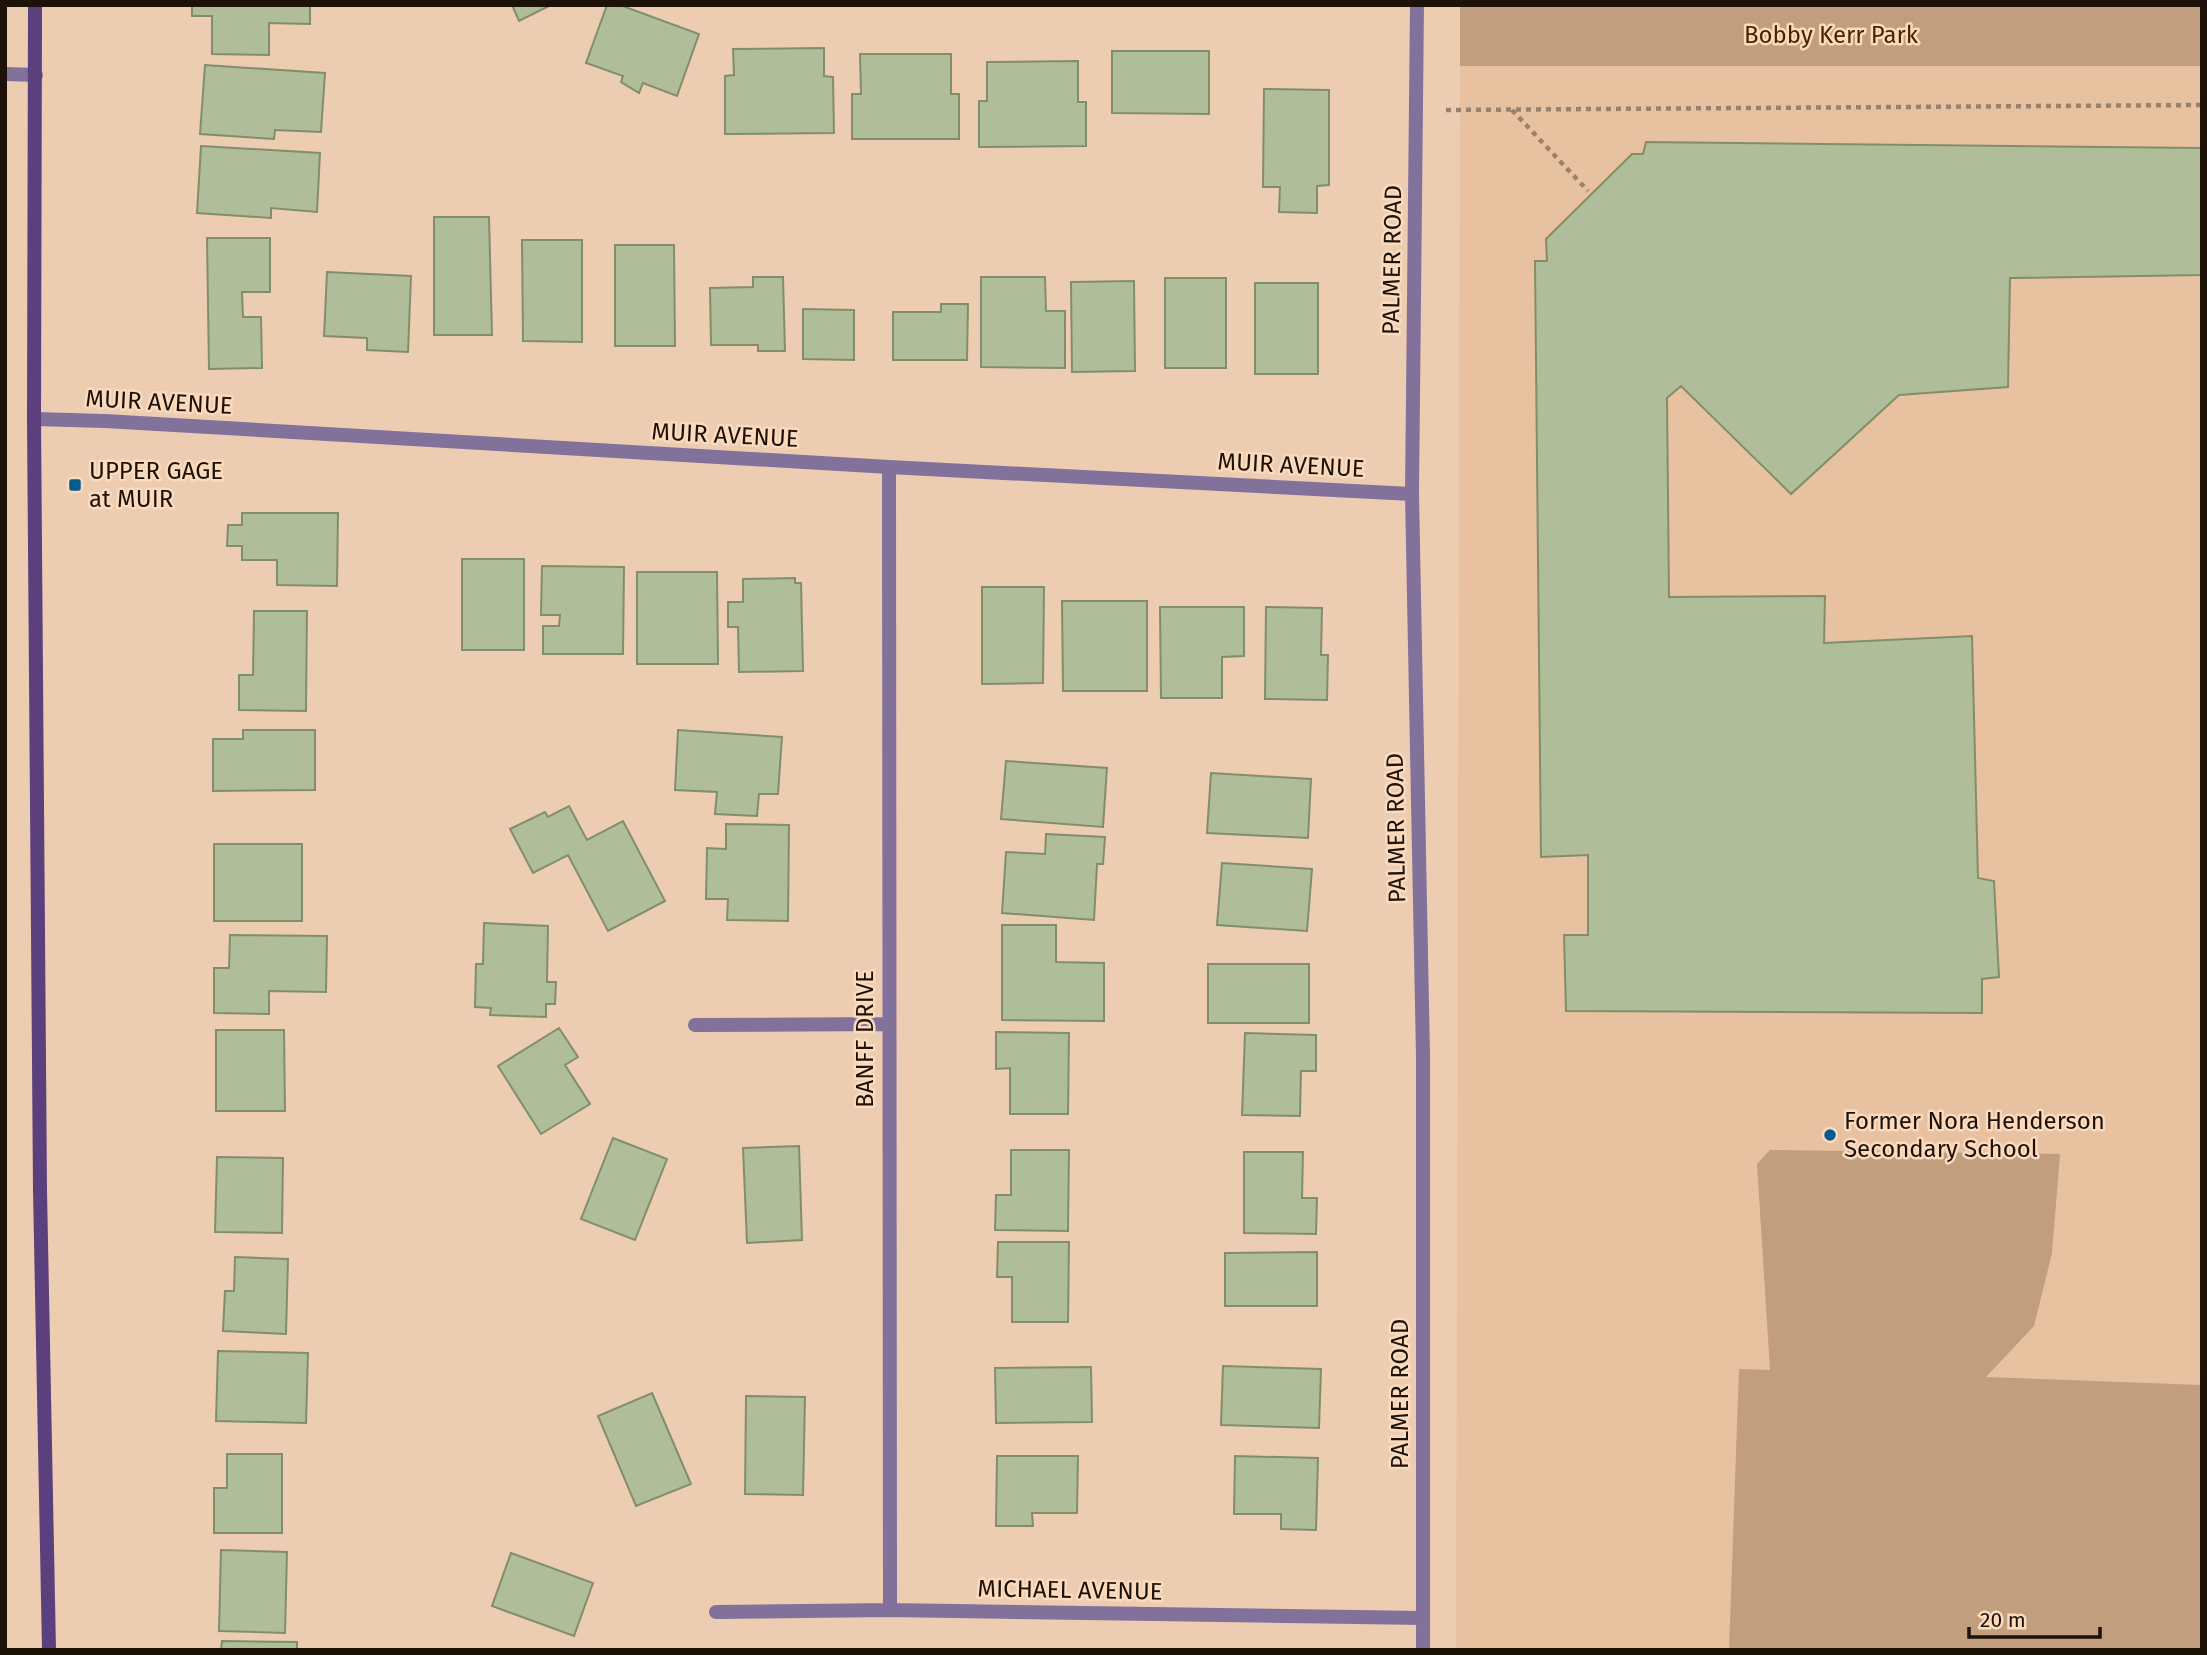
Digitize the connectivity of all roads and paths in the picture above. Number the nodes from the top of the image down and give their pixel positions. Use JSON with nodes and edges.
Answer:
{"nodes":[{"id":1,"x":35,"y":5,"type":"edge"},
{"id":2,"x":1417,"y":5,"type":"edge"},
{"id":3,"x":5,"y":74,"type":"edge"},
{"id":4,"x":36,"y":75,"type":"junction"},
{"id":5,"x":2202,"y":105,"type":"edge"},
{"id":6,"x":1511,"y":109,"type":"junction"},
{"id":7,"x":1417,"y":111,"type":"junction"},
{"id":8,"x":1588,"y":191,"type":"dead end"},
{"id":9,"x":34,"y":419,"type":"junction"},
{"id":10,"x":889,"y":467,"type":"junction"},
{"id":11,"x":1412,"y":494,"type":"junction"},
{"id":12,"x":888,"y":1024,"type":"junction"},
{"id":13,"x":695,"y":1025,"type":"dead end"},
{"id":14,"x":890,"y":1610,"type":"junction"},
{"id":15,"x":716,"y":1612,"type":"dead end"},
{"id":16,"x":1423,"y":1618,"type":"junction"},
{"id":17,"x":49,"y":1650,"type":"edge"},
{"id":18,"x":1423,"y":1650,"type":"edge"}],
"edges":[{"from":1,"to":4,"type":"main road"},
{"from":2,"to":7,"type":"street","name":"PALMER ROAD"},
{"from":3,"to":4,"type":"street"},
{"from":4,"to":9,"type":"main road"},
{"from":5,"to":6,"type":"path"},
{"from":6,"to":7,"type":"path"},
{"from":6,"to":8,"type":"path"},
{"from":7,"to":11,"type":"street","name":"PALMER ROAD"},
{"from":9,"to":10,"type":"street","name":"MUIR AVENUE"},
{"from":9,"to":17,"type":"main road"},
{"from":10,"to":11,"type":"street","name":"MUIR AVENUE"},
{"from":10,"to":12,"type":"street","name":"BANFF DRIVE"},
{"from":11,"to":16,"type":"street","name":"PALMER ROAD"},
{"from":12,"to":13,"type":"street"},
{"from":12,"to":14,"type":"street","name":"BANFF DRIVE"},
{"from":14,"to":15,"type":"street","name":"MICHAEL AVENUE"},
{"from":14,"to":16,"type":"street","name":"MICHAEL AVENUE"},
{"from":16,"to":18,"type":"street","name":"PALMER ROAD"}]}
